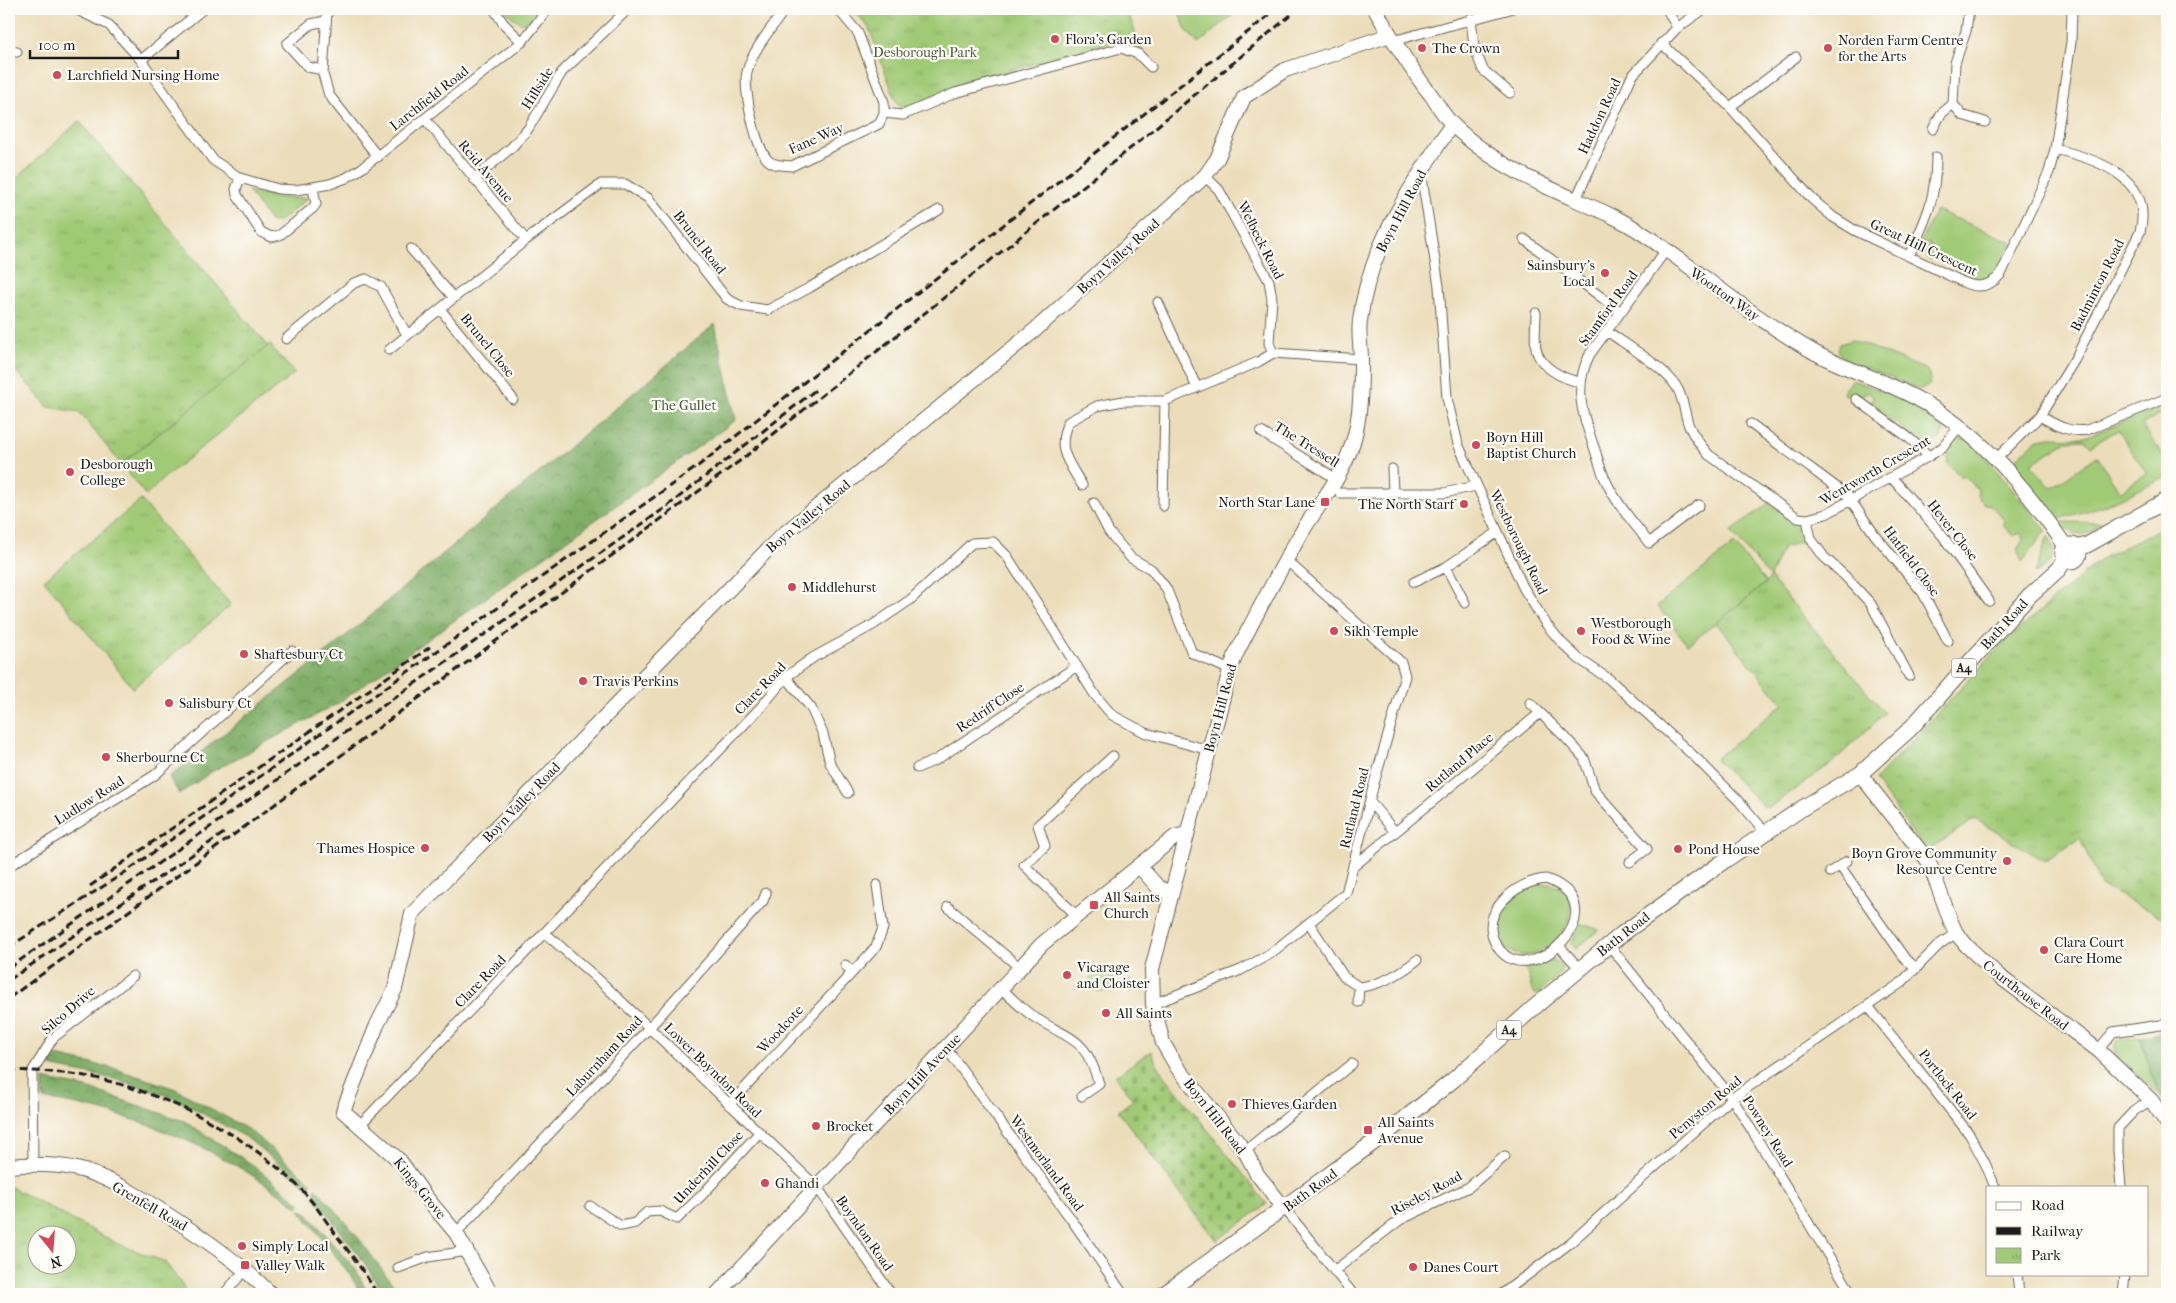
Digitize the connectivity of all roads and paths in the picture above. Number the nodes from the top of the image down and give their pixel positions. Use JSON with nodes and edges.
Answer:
{"nodes":[{"id":1,"x":74,"y":9,"type":"edge"},
{"id":2,"x":203,"y":9,"type":"edge"},
{"id":3,"x":325,"y":9,"type":"edge"},
{"id":4,"x":494,"y":9,"type":"edge"},
{"id":5,"x":548,"y":9,"type":"edge"},
{"id":6,"x":785,"y":9,"type":"edge"},
{"id":7,"x":838,"y":9,"type":"edge"},
{"id":8,"x":1375,"y":9,"type":"edge"},
{"id":9,"x":1510,"y":9,"type":"edge"},
{"id":10,"x":1667,"y":9,"type":"edge"},
{"id":11,"x":1704,"y":9,"type":"edge"},
{"id":12,"x":1969,"y":9,"type":"edge"},
{"id":13,"x":2072,"y":9,"type":"edge"},
{"id":14,"x":1481,"y":12,"type":"edge"},
{"id":15,"x":624,"y":13,"type":"dead end"},
{"id":16,"x":1471,"y":18,"type":"junction"},
{"id":17,"x":326,"y":21,"type":"junction"},
{"id":18,"x":1677,"y":28,"type":"junction"},
{"id":19,"x":1395,"y":37,"type":"junction"},
{"id":20,"x":522,"y":42,"type":"junction"},
{"id":21,"x":1661,"y":43,"type":"junction"},
{"id":22,"x":1796,"y":57,"type":"dead end"},
{"id":23,"x":141,"y":60,"type":"junction"},
{"id":24,"x":1151,"y":67,"type":"dead end"},
{"id":25,"x":323,"y":70,"type":"junction"},
{"id":26,"x":1510,"y":93,"type":"dead end"},
{"id":27,"x":1952,"y":104,"type":"junction"},
{"id":28,"x":1730,"y":107,"type":"junction"},
{"id":29,"x":884,"y":113,"type":"junction"},
{"id":30,"x":425,"y":119,"type":"junction"},
{"id":31,"x":1985,"y":122,"type":"dead end"},
{"id":32,"x":1452,"y":124,"type":"junction"},
{"id":33,"x":1933,"y":129,"type":"dead end"},
{"id":34,"x":2055,"y":149,"type":"junction"},
{"id":35,"x":378,"y":157,"type":"junction"},
{"id":36,"x":1936,"y":157,"type":"dead end"},
{"id":37,"x":1421,"y":172,"type":"junction"},
{"id":38,"x":1205,"y":176,"type":"junction"},
{"id":39,"x":240,"y":178,"type":"junction"},
{"id":40,"x":474,"y":179,"type":"junction"},
{"id":41,"x":313,"y":188,"type":"junction"},
{"id":42,"x":1576,"y":199,"type":"junction"},
{"id":43,"x":940,"y":210,"type":"dead end"},
{"id":44,"x":1524,"y":239,"type":"dead end"},
{"id":45,"x":526,"y":240,"type":"junction"},
{"id":46,"x":411,"y":249,"type":"dead end"},
{"id":47,"x":1666,"y":250,"type":"junction"},
{"id":48,"x":1909,"y":256,"type":"junction"},
{"id":49,"x":454,"y":298,"type":"junction"},
{"id":50,"x":1158,"y":302,"type":"dead end"},
{"id":51,"x":440,"y":309,"type":"junction"},
{"id":52,"x":1536,"y":312,"type":"dead end"},
{"id":53,"x":1621,"y":312,"type":"junction"},
{"id":54,"x":1607,"y":331,"type":"junction"},
{"id":55,"x":406,"y":335,"type":"junction"},
{"id":56,"x":286,"y":339,"type":"dead end"},
{"id":57,"x":389,"y":350,"type":"dead end"},
{"id":58,"x":1273,"y":353,"type":"junction"},
{"id":59,"x":1361,"y":359,"type":"junction"},
{"id":60,"x":1580,"y":382,"type":"junction"},
{"id":61,"x":1197,"y":388,"type":"junction"},
{"id":62,"x":2167,"y":398,"type":"edge"},
{"id":63,"x":513,"y":399,"type":"dead end"},
{"id":64,"x":1856,"y":399,"type":"dead end"},
{"id":65,"x":1165,"y":401,"type":"junction"},
{"id":66,"x":2040,"y":416,"type":"junction"},
{"id":67,"x":1751,"y":424,"type":"dead end"},
{"id":68,"x":1960,"y":425,"type":"junction"},
{"id":69,"x":1261,"y":432,"type":"dead end"},
{"id":70,"x":1929,"y":456,"type":"junction"},
{"id":71,"x":1997,"y":458,"type":"junction"},
{"id":72,"x":1392,"y":469,"type":"dead end"},
{"id":73,"x":1892,"y":478,"type":"junction"},
{"id":74,"x":1082,"y":485,"type":"dead end"},
{"id":75,"x":1476,"y":486,"type":"junction"},
{"id":76,"x":1339,"y":487,"type":"junction"},
{"id":77,"x":1393,"y":493,"type":"junction"},
{"id":78,"x":2167,"y":500,"type":"edge"},
{"id":79,"x":1851,"y":501,"type":"junction"},
{"id":80,"x":1094,"y":504,"type":"dead end"},
{"id":81,"x":1700,"y":505,"type":"dead end"},
{"id":82,"x":1163,"y":506,"type":"dead end"},
{"id":83,"x":1807,"y":519,"type":"junction"},
{"id":84,"x":1498,"y":532,"type":"junction"},
{"id":85,"x":2069,"y":551,"type":"junction"},
{"id":86,"x":1286,"y":560,"type":"junction"},
{"id":87,"x":1446,"y":567,"type":"junction"},
{"id":88,"x":1414,"y":582,"type":"dead end"},
{"id":89,"x":1989,"y":601,"type":"dead end"},
{"id":90,"x":1465,"y":603,"type":"dead end"},
{"id":91,"x":1948,"y":640,"type":"dead end"},
{"id":92,"x":292,"y":651,"type":"dead end"},
{"id":93,"x":1076,"y":666,"type":"junction"},
{"id":94,"x":1230,"y":670,"type":"junction"},
{"id":95,"x":1909,"y":676,"type":"dead end"},
{"id":96,"x":786,"y":677,"type":"junction"},
{"id":97,"x":1530,"y":703,"type":"dead end"},
{"id":98,"x":1540,"y":712,"type":"junction"},
{"id":99,"x":1209,"y":750,"type":"junction"},
{"id":100,"x":1114,"y":756,"type":"dead end"},
{"id":101,"x":917,"y":768,"type":"dead end"},
{"id":102,"x":1860,"y":774,"type":"junction"},
{"id":103,"x":848,"y":793,"type":"dead end"},
{"id":104,"x":1370,"y":802,"type":"junction"},
{"id":105,"x":1395,"y":832,"type":"junction"},
{"id":106,"x":1766,"y":833,"type":"junction"},
{"id":107,"x":1186,"y":834,"type":"junction"},
{"id":108,"x":1630,"y":862,"type":"dead end"},
{"id":109,"x":9,"y":866,"type":"edge"},
{"id":110,"x":1139,"y":866,"type":"junction"},
{"id":111,"x":1354,"y":866,"type":"junction"},
{"id":112,"x":1830,"y":872,"type":"dead end"},
{"id":113,"x":877,"y":884,"type":"dead end"},
{"id":114,"x":766,"y":893,"type":"dead end"},
{"id":115,"x":1171,"y":893,"type":"junction"},
{"id":116,"x":948,"y":907,"type":"dead end"},
{"id":117,"x":1076,"y":915,"type":"junction"},
{"id":118,"x":1309,"y":923,"type":"junction"},
{"id":119,"x":545,"y":933,"type":"junction"},
{"id":120,"x":1956,"y":933,"type":"junction"},
{"id":121,"x":1609,"y":945,"type":"junction"},
{"id":122,"x":1560,"y":946,"type":"junction"},
{"id":123,"x":1417,"y":960,"type":"dead end"},
{"id":124,"x":845,"y":965,"type":"dead end"},
{"id":125,"x":1019,"y":967,"type":"junction"},
{"id":126,"x":1580,"y":968,"type":"junction"},
{"id":127,"x":1917,"y":968,"type":"junction"},
{"id":128,"x":852,"y":972,"type":"junction"},
{"id":129,"x":132,"y":976,"type":"dead end"},
{"id":130,"x":1359,"y":987,"type":"junction"},
{"id":131,"x":1001,"y":988,"type":"junction"},
{"id":132,"x":1358,"y":1002,"type":"dead end"},
{"id":133,"x":1153,"y":1004,"type":"junction"},
{"id":134,"x":1868,"y":1006,"type":"junction"},
{"id":135,"x":2167,"y":1024,"type":"edge"},
{"id":136,"x":649,"y":1028,"type":"junction"},
{"id":137,"x":945,"y":1050,"type":"junction"},
{"id":138,"x":2098,"y":1050,"type":"junction"},
{"id":139,"x":1352,"y":1064,"type":"dead end"},
{"id":140,"x":1082,"y":1096,"type":"dead end"},
{"id":141,"x":1732,"y":1098,"type":"junction"},
{"id":142,"x":2151,"y":1100,"type":"junction"},
{"id":143,"x":729,"y":1105,"type":"junction"},
{"id":144,"x":343,"y":1111,"type":"joint"},
{"id":145,"x":2167,"y":1123,"type":"edge"},
{"id":146,"x":360,"y":1126,"type":"junction"},
{"id":147,"x":758,"y":1134,"type":"junction"},
{"id":148,"x":1245,"y":1151,"type":"junction"},
{"id":149,"x":1504,"y":1156,"type":"dead end"},
{"id":150,"x":32,"y":1164,"type":"junction"},
{"id":151,"x":9,"y":1166,"type":"edge"},
{"id":152,"x":1995,"y":1186,"type":"edge"},
{"id":153,"x":2121,"y":1186,"type":"edge"},
{"id":154,"x":816,"y":1187,"type":"junction"},
{"id":155,"x":590,"y":1206,"type":"dead end"},
{"id":156,"x":1285,"y":1208,"type":"junction"},
{"id":157,"x":677,"y":1219,"type":"junction"},
{"id":158,"x":671,"y":1227,"type":"dead end"},
{"id":159,"x":456,"y":1232,"type":"junction"},
{"id":160,"x":467,"y":1251,"type":"junction"},
{"id":161,"x":398,"y":1268,"type":"dead end"},
{"id":162,"x":245,"y":1270,"type":"junction"},
{"id":163,"x":1334,"y":1271,"type":"junction"},
{"id":164,"x":2017,"y":1276,"type":"edge"},
{"id":165,"x":2125,"y":1276,"type":"edge"},
{"id":166,"x":224,"y":1294,"type":"edge"},
{"id":167,"x":271,"y":1294,"type":"edge"},
{"id":168,"x":491,"y":1294,"type":"edge"},
{"id":169,"x":717,"y":1294,"type":"edge"},
{"id":170,"x":891,"y":1294,"type":"edge"},
{"id":171,"x":1123,"y":1294,"type":"edge"},
{"id":172,"x":1164,"y":1294,"type":"edge"},
{"id":173,"x":1353,"y":1294,"type":"edge"},
{"id":174,"x":1502,"y":1294,"type":"edge"},
{"id":175,"x":1852,"y":1294,"type":"edge"},
{"id":176,"x":2019,"y":1294,"type":"edge"},
{"id":177,"x":2123,"y":1294,"type":"edge"}],
"edges":[{"from":1,"to":23,"type":"street","name":"Larchfield Road"},
{"from":2,"to":23,"type":"street"},
{"from":3,"to":17,"type":"street"},
{"from":4,"to":20,"type":"street"},
{"from":5,"to":20,"type":"street","name":"Larchfield Road"},
{"from":6,"to":29,"type":"street","name":"Fane Way"},
{"from":7,"to":29,"type":"street"},
{"from":8,"to":19,"type":"street","name":"Wootton Way"},
{"from":9,"to":14,"type":"street"},
{"from":10,"to":18,"type":"street"},
{"from":11,"to":18,"type":"street","name":"Haddon Road"},
{"from":12,"to":27,"type":"street"},
{"from":13,"to":34,"type":"street","name":"Great Hill Crescent"},
{"from":14,"to":16,"type":"street"},
{"from":15,"to":40,"type":"street","name":"Hillside"},
{"from":16,"to":19,"type":"street"},
{"from":16,"to":26,"type":"street"},
{"from":17,"to":25,"type":"street"},
{"from":17,"to":25,"type":"street"},
{"from":18,"to":21,"type":"street","name":"Haddon Road"},
{"from":19,"to":32,"type":"street","name":"Wootton Way"},
{"from":19,"to":38,"type":"street","name":"Boyn Valley Road"},
{"from":20,"to":30,"type":"street","name":"Larchfield Road"},
{"from":21,"to":28,"type":"street","name":"Great Hill Crescent"},
{"from":21,"to":42,"type":"street","name":"Haddon Road"},
{"from":22,"to":28,"type":"street"},
{"from":23,"to":39,"type":"street","name":"Larchfield Road"},
{"from":24,"to":29,"type":"street"},
{"from":25,"to":35,"type":"street"},
{"from":27,"to":31,"type":"street"},
{"from":27,"to":33,"type":"street"},
{"from":28,"to":48,"type":"street","name":"Great Hill Crescent"},
{"from":30,"to":35,"type":"street","name":"Larchfield Road"},
{"from":30,"to":40,"type":"street","name":"Reid Avenue"},
{"from":32,"to":37,"type":"street","name":"Boyn Hill Road"},
{"from":32,"to":42,"type":"street","name":"Wootton Way"},
{"from":34,"to":48,"type":"street","name":"Great Hill Crescent"},
{"from":34,"to":66,"type":"street","name":"Badminton Road"},
{"from":35,"to":41,"type":"street","name":"Larchfield Road"},
{"from":36,"to":48,"type":"street"},
{"from":37,"to":59,"type":"street","name":"Boyn Hill Road"},
{"from":37,"to":75,"type":"street","name":"Westborough Road"},
{"from":38,"to":58,"type":"street","name":"Welbeck Road"},
{"from":38,"to":144,"type":"street","name":"Boyn Valley Road"},
{"from":39,"to":41,"type":"street","name":"Larchfield Road"},
{"from":39,"to":41,"type":"street"},
{"from":40,"to":45,"type":"street","name":"Reid Avenue"},
{"from":42,"to":47,"type":"street","name":"Wootton Way"},
{"from":43,"to":45,"type":"street","name":"Brunel Road"},
{"from":44,"to":53,"type":"street"},
{"from":45,"to":49,"type":"street","name":"Brunel Road"},
{"from":46,"to":49,"type":"street"},
{"from":47,"to":53,"type":"street","name":"Stamford Road"},
{"from":47,"to":68,"type":"street","name":"Wootton Way"},
{"from":49,"to":51,"type":"street","name":"Brunel Road"},
{"from":50,"to":61,"type":"street"},
{"from":51,"to":55,"type":"street","name":"Brunel Road"},
{"from":51,"to":63,"type":"street","name":"Brunel Close"},
{"from":52,"to":60,"type":"street"},
{"from":53,"to":54,"type":"street","name":"Stamford Road"},
{"from":54,"to":60,"type":"street","name":"Stamford Road"},
{"from":54,"to":83,"type":"street"},
{"from":55,"to":56,"type":"street"},
{"from":55,"to":57,"type":"street","name":"Brunel Road"},
{"from":58,"to":59,"type":"street"},
{"from":58,"to":61,"type":"street"},
{"from":59,"to":76,"type":"street","name":"Boyn Hill Road"},
{"from":60,"to":81,"type":"street","name":"Stamford Road"},
{"from":61,"to":65,"type":"street"},
{"from":62,"to":66,"type":"street"},
{"from":64,"to":70,"type":"street"},
{"from":65,"to":74,"type":"street"},
{"from":65,"to":82,"type":"street"},
{"from":66,"to":71,"type":"street","name":"Badminton Road"},
{"from":67,"to":79,"type":"street","name":"Hatfield Close"},
{"from":68,"to":70,"type":"street","name":"Wentworth Crescent"},
{"from":68,"to":71,"type":"street","name":"Wootton Way"},
{"from":69,"to":76,"type":"street","name":"The Tressell"},
{"from":70,"to":73,"type":"street","name":"Wentworth Crescent"},
{"from":71,"to":85,"type":"street","name":"Wootton Way"},
{"from":72,"to":77,"type":"street"},
{"from":73,"to":79,"type":"street","name":"Wentworth Crescent"},
{"from":73,"to":89,"type":"street","name":"Hever Close"},
{"from":75,"to":77,"type":"street"},
{"from":75,"to":84,"type":"street","name":"Westborough Road"},
{"from":76,"to":77,"type":"street"},
{"from":76,"to":86,"type":"street","name":"Boyn Hill Road"},
{"from":78,"to":85,"type":"main road","name":"Bath Road","number":"A4"},
{"from":79,"to":83,"type":"street","name":"Wentworth Crescent"},
{"from":79,"to":91,"type":"street","name":"Hatfield Close"},
{"from":80,"to":94,"type":"street"},
{"from":83,"to":95,"type":"street"},
{"from":84,"to":87,"type":"street"},
{"from":84,"to":106,"type":"street","name":"Westborough Road"},
{"from":85,"to":102,"type":"main road","name":"Bath Road","number":"A4"},
{"from":86,"to":94,"type":"street","name":"Boyn Hill Road"},
{"from":86,"to":104,"type":"street","name":"Rutland Road"},
{"from":87,"to":88,"type":"street"},
{"from":87,"to":90,"type":"street"},
{"from":92,"to":109,"type":"street","name":"Ludlow Road"},
{"from":93,"to":96,"type":"street","name":"Clare Road"},
{"from":93,"to":99,"type":"street","name":"Clare Road"},
{"from":93,"to":101,"type":"street","name":"Redriff Close"},
{"from":94,"to":99,"type":"street","name":"Boyn Hill Road"},
{"from":96,"to":103,"type":"street"},
{"from":96,"to":119,"type":"street","name":"Clare Road"},
{"from":97,"to":98,"type":"street"},
{"from":98,"to":105,"type":"street","name":"Rutland Place"},
{"from":98,"to":108,"type":"street"},
{"from":99,"to":107,"type":"street","name":"Boyn Hill Road"},
{"from":100,"to":117,"type":"street"},
{"from":102,"to":106,"type":"main road","name":"Bath Road","number":"A4"},
{"from":102,"to":120,"type":"street","name":"Courthouse Road"},
{"from":104,"to":105,"type":"street"},
{"from":104,"to":111,"type":"street","name":"Rutland Road"},
{"from":105,"to":111,"type":"street","name":"Rutland Place"},
{"from":106,"to":121,"type":"main road","name":"Bath Road","number":"A4"},
{"from":107,"to":110,"type":"street","name":"Boyn Hill Avenue"},
{"from":107,"to":115,"type":"street","name":"Boyn Hill Road"},
{"from":110,"to":115,"type":"street"},
{"from":110,"to":117,"type":"street","name":"Boyn Hill Avenue"},
{"from":111,"to":118,"type":"street","name":"Rutland Road"},
{"from":112,"to":127,"type":"street"},
{"from":113,"to":128,"type":"street","name":"Woodcote"},
{"from":114,"to":136,"type":"street","name":"Laburnham Road"},
{"from":115,"to":133,"type":"street","name":"Boyn Hill Road"},
{"from":116,"to":125,"type":"street"},
{"from":117,"to":125,"type":"street","name":"Boyn Hill Avenue"},
{"from":118,"to":130,"type":"street"},
{"from":118,"to":133,"type":"street","name":"Rutland Road"},
{"from":119,"to":136,"type":"street","name":"Lower Boyndon Road"},
{"from":119,"to":146,"type":"street","name":"Clare Road"},
{"from":120,"to":127,"type":"street","name":"Penyston Road"},
{"from":120,"to":138,"type":"street","name":"Courthouse Road"},
{"from":121,"to":126,"type":"main road","name":"Bath Road","number":"A4"},
{"from":121,"to":141,"type":"street","name":"Powney Road"},
{"from":122,"to":122,"type":"street"},
{"from":122,"to":126,"type":"street"},
{"from":123,"to":130,"type":"street"},
{"from":124,"to":128,"type":"street"},
{"from":125,"to":131,"type":"street","name":"Boyn Hill Avenue"},
{"from":126,"to":156,"type":"main road","name":"Bath Road","number":"A4"},
{"from":127,"to":134,"type":"street","name":"Penyston Road"},
{"from":128,"to":143,"type":"street","name":"Woodcote"},
{"from":129,"to":150,"type":"street","name":"Silco Drive"},
{"from":130,"to":132,"type":"street"},
{"from":131,"to":137,"type":"street","name":"Boyn Hill Avenue"},
{"from":131,"to":140,"type":"street"},
{"from":133,"to":148,"type":"street","name":"Boyn Hill Road"},
{"from":134,"to":141,"type":"street","name":"Penyston Road"},
{"from":134,"to":152,"type":"street","name":"Portlock Road"},
{"from":135,"to":138,"type":"street"},
{"from":136,"to":143,"type":"street","name":"Lower Boyndon Road"},
{"from":136,"to":159,"type":"street","name":"Laburnham Road"},
{"from":137,"to":154,"type":"street","name":"Boyn Hill Avenue"},
{"from":137,"to":171,"type":"street","name":"Westmorland Road"},
{"from":138,"to":142,"type":"street","name":"Courthouse Road"},
{"from":139,"to":148,"type":"street"},
{"from":141,"to":174,"type":"street","name":"Penyston Road"},
{"from":141,"to":175,"type":"street","name":"Powney Road"},
{"from":142,"to":145,"type":"street","name":"Courthouse Road"},
{"from":142,"to":153,"type":"street"},
{"from":143,"to":147,"type":"street","name":"Lower Boyndon Road"},
{"from":144,"to":146,"type":"street","name":"Kings Grove"},
{"from":146,"to":159,"type":"street","name":"Kings Grove"},
{"from":147,"to":154,"type":"street","name":"Lower Boyndon Road"},
{"from":147,"to":157,"type":"street","name":"Underhill Close"},
{"from":148,"to":156,"type":"street","name":"Boyn Hill Road"},
{"from":149,"to":163,"type":"street","name":"Riseley Road"},
{"from":150,"to":151,"type":"street","name":"Grenfell Road"},
{"from":150,"to":162,"type":"street","name":"Grenfell Road"},
{"from":154,"to":169,"type":"street","name":"Boyn Hill Avenue"},
{"from":154,"to":170,"type":"street","name":"Boyndon Road"},
{"from":155,"to":157,"type":"street","name":"Underhill Close"},
{"from":156,"to":163,"type":"street"},
{"from":156,"to":172,"type":"main road","name":"Bath Road","number":"A4"},
{"from":157,"to":158,"type":"street","name":"Underhill Close"},
{"from":159,"to":160,"type":"street","name":"Kings Grove"},
{"from":160,"to":161,"type":"street"},
{"from":160,"to":168,"type":"street","name":"Kings Grove"},
{"from":162,"to":166,"type":"street"},
{"from":162,"to":167,"type":"street","name":"Grenfell Road"},
{"from":163,"to":173,"type":"street"},
{"from":164,"to":176,"type":"street"},
{"from":165,"to":177,"type":"street"}]}
